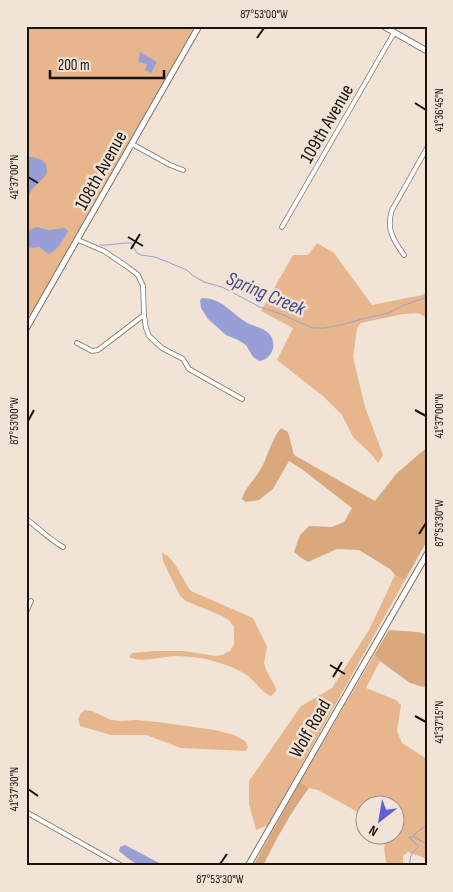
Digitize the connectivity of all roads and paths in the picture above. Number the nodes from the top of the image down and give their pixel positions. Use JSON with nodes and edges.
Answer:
{"nodes":[{"id":1,"x":199,"y":26,"type":"edge"},
{"id":2,"x":383,"y":26,"type":"edge"},
{"id":3,"x":394,"y":33,"type":"junction"},
{"id":4,"x":427,"y":52,"type":"edge"},
{"id":5,"x":132,"y":144,"type":"junction"},
{"id":6,"x":427,"y":148,"type":"edge"},
{"id":7,"x":182,"y":170,"type":"dead end"},
{"id":8,"x":282,"y":227,"type":"dead end"},
{"id":9,"x":78,"y":240,"type":"junction"},
{"id":10,"x":404,"y":255,"type":"dead end"},
{"id":11,"x":144,"y":315,"type":"junction"},
{"id":12,"x":26,"y":329,"type":"edge"},
{"id":13,"x":77,"y":344,"type":"dead end"},
{"id":14,"x":242,"y":399,"type":"dead end"},
{"id":15,"x":26,"y":519,"type":"edge"},
{"id":16,"x":63,"y":547,"type":"dead end"},
{"id":17,"x":427,"y":554,"type":"edge"},
{"id":18,"x":31,"y":601,"type":"dead end"},
{"id":19,"x":26,"y":612,"type":"edge"},
{"id":20,"x":26,"y":812,"type":"edge"},
{"id":21,"x":122,"y":866,"type":"edge"},
{"id":22,"x":248,"y":866,"type":"edge"}],
"edges":[{"from":1,"to":5,"type":"street","name":"108th Avenue"},
{"from":2,"to":3,"type":"street"},
{"from":3,"to":4,"type":"street"},
{"from":3,"to":8,"type":"street","name":"109th Avenue"},
{"from":5,"to":7,"type":"street"},
{"from":5,"to":9,"type":"street","name":"108th Avenue"},
{"from":6,"to":10,"type":"street"},
{"from":9,"to":11,"type":"street"},
{"from":9,"to":12,"type":"street","name":"108th Avenue"},
{"from":11,"to":13,"type":"street"},
{"from":11,"to":14,"type":"street"},
{"from":15,"to":16,"type":"street"},
{"from":17,"to":22,"type":"street","name":"Wolf Road"},
{"from":18,"to":19,"type":"street"},
{"from":20,"to":21,"type":"street"}]}
